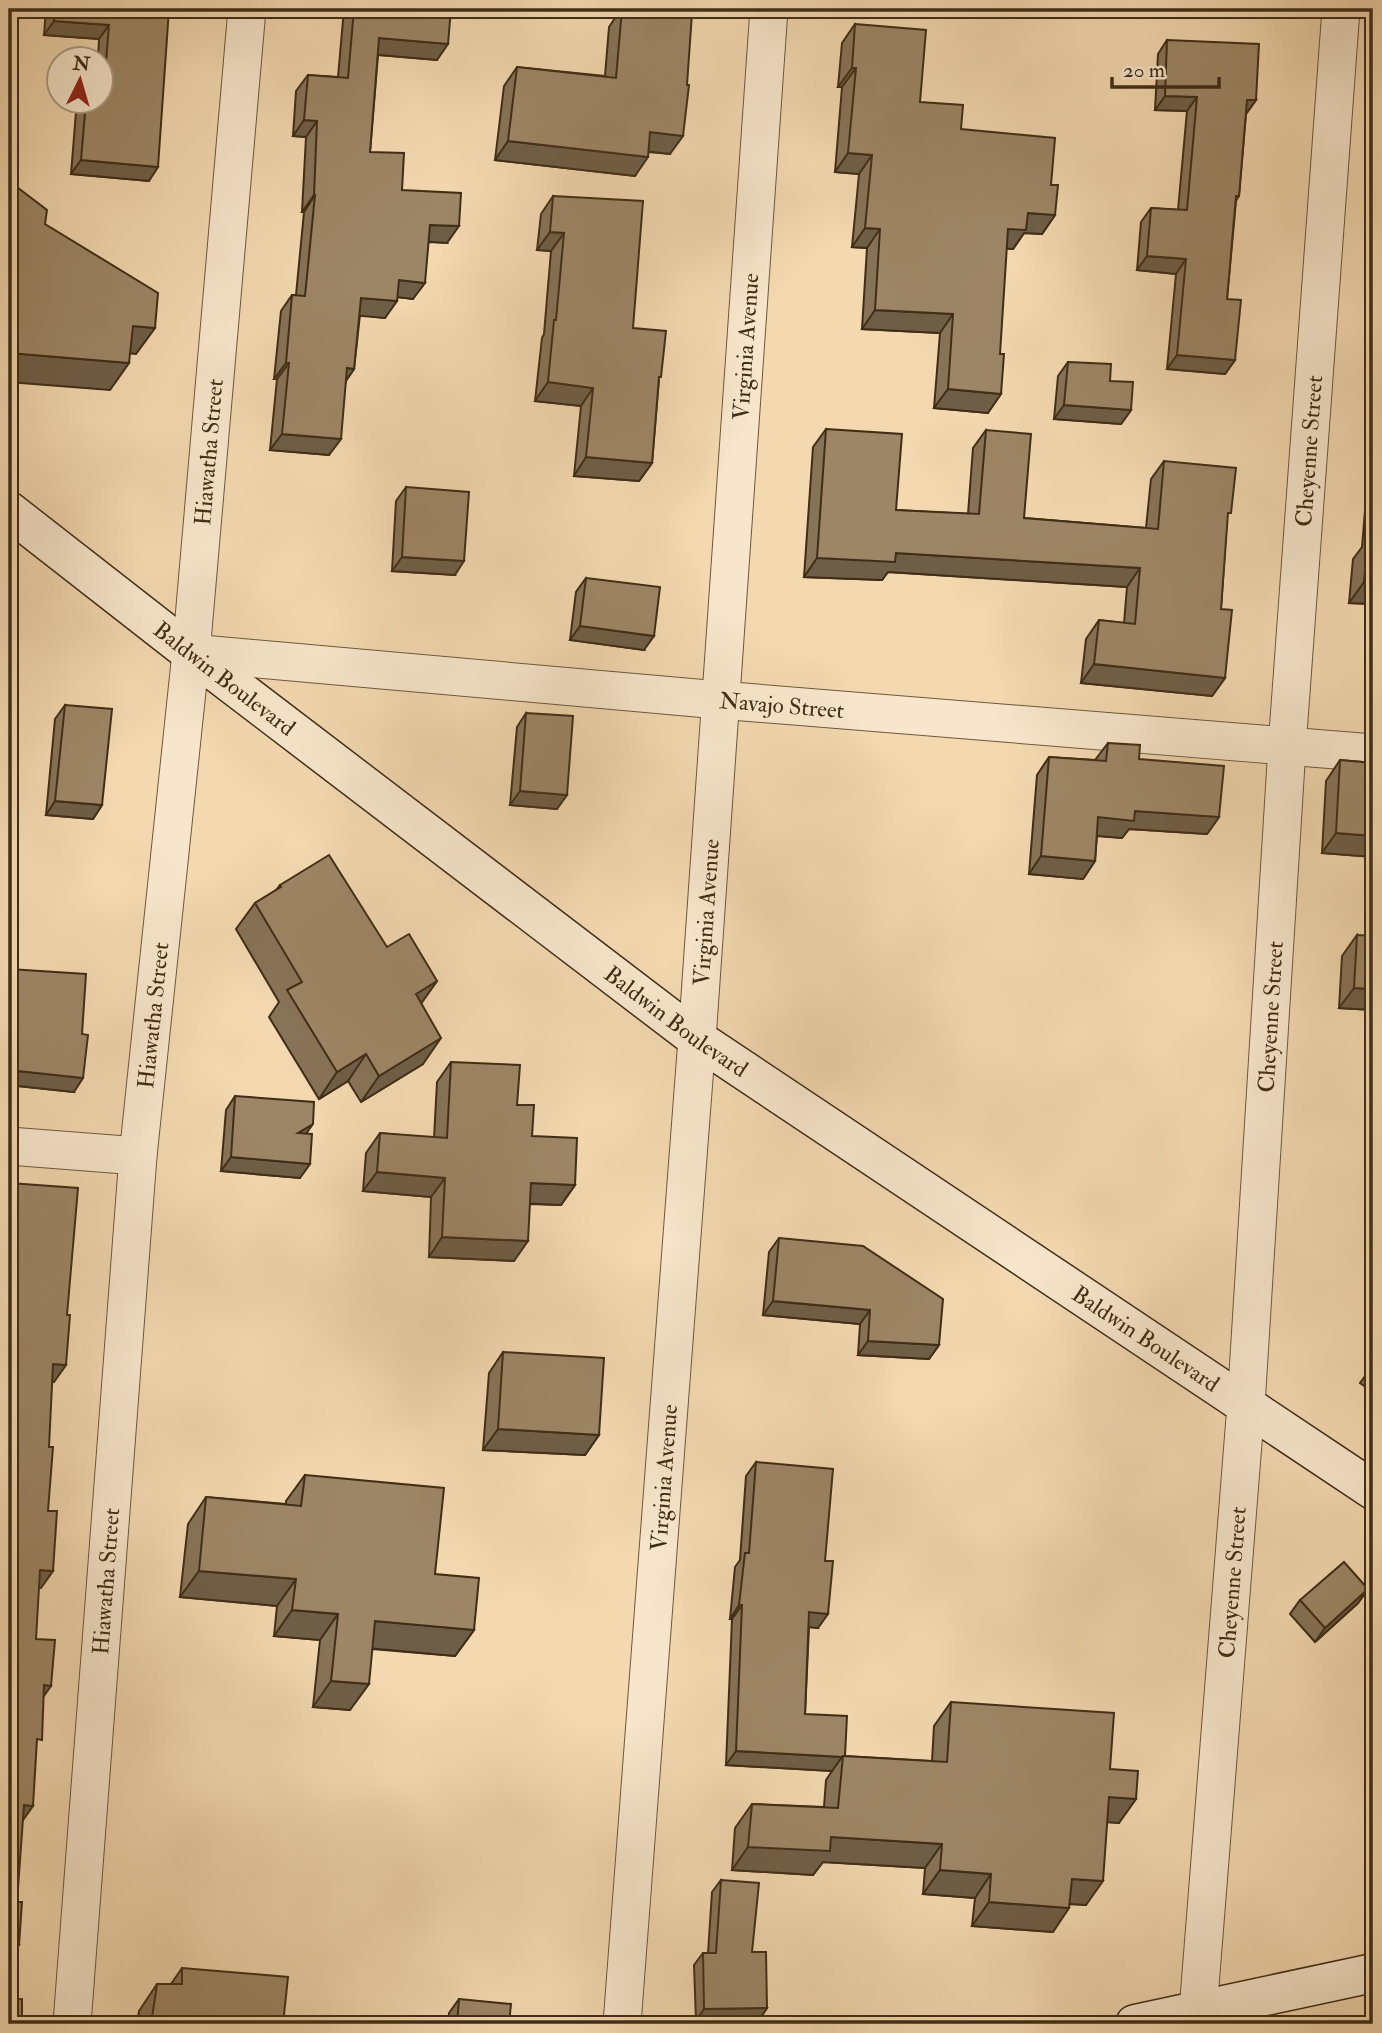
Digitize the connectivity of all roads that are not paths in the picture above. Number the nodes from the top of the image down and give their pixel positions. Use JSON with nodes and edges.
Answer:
{"nodes":[{"id":1,"x":247,"y":9,"type":"edge"},
{"id":2,"x":769,"y":9,"type":"edge"},
{"id":3,"x":1341,"y":9,"type":"edge"},
{"id":4,"x":9,"y":512,"type":"edge"},
{"id":5,"x":191,"y":653,"type":"junction"},
{"id":6,"x":719,"y":699,"type":"junction"},
{"id":7,"x":1287,"y":747,"type":"junction"},
{"id":8,"x":1373,"y":753,"type":"edge"},
{"id":9,"x":697,"y":1039,"type":"junction"},
{"id":10,"x":9,"y":1146,"type":"edge"},
{"id":11,"x":138,"y":1156,"type":"junction"},
{"id":12,"x":1246,"y":1405,"type":"junction"},
{"id":13,"x":1373,"y":1490,"type":"edge"},
{"id":14,"x":1373,"y":1973,"type":"edge"},
{"id":15,"x":1197,"y":2017,"type":"edge"},
{"id":16,"x":72,"y":2024,"type":"edge"},
{"id":17,"x":622,"y":2024,"type":"edge"},
{"id":18,"x":1135,"y":2024,"type":"edge"}],
"edges":[{"from":1,"to":5,"type":"street","name":"Hiawatha Street"},
{"from":2,"to":6,"type":"street","name":"Virginia Avenue"},
{"from":3,"to":7,"type":"street","name":"Cheyenne Street"},
{"from":4,"to":5,"type":"main road","name":"Baldwin Boulevard"},
{"from":5,"to":6,"type":"street","name":"Navajo Street"},
{"from":5,"to":9,"type":"main road","name":"Baldwin Boulevard"},
{"from":5,"to":11,"type":"street","name":"Hiawatha Street"},
{"from":6,"to":7,"type":"street","name":"Navajo Street"},
{"from":6,"to":9,"type":"street","name":"Virginia Avenue"},
{"from":7,"to":8,"type":"street","name":"Navajo Street"},
{"from":7,"to":12,"type":"street","name":"Cheyenne Street"},
{"from":9,"to":12,"type":"main road","name":"Baldwin Boulevard"},
{"from":9,"to":17,"type":"street","name":"Virginia Avenue"},
{"from":10,"to":11,"type":"street"},
{"from":11,"to":16,"type":"street","name":"Hiawatha Street"},
{"from":12,"to":13,"type":"main road","name":"Baldwin Boulevard"},
{"from":12,"to":15,"type":"street","name":"Cheyenne Street"},
{"from":14,"to":15,"type":"main road"},
{"from":15,"to":18,"type":"main road"}]}
